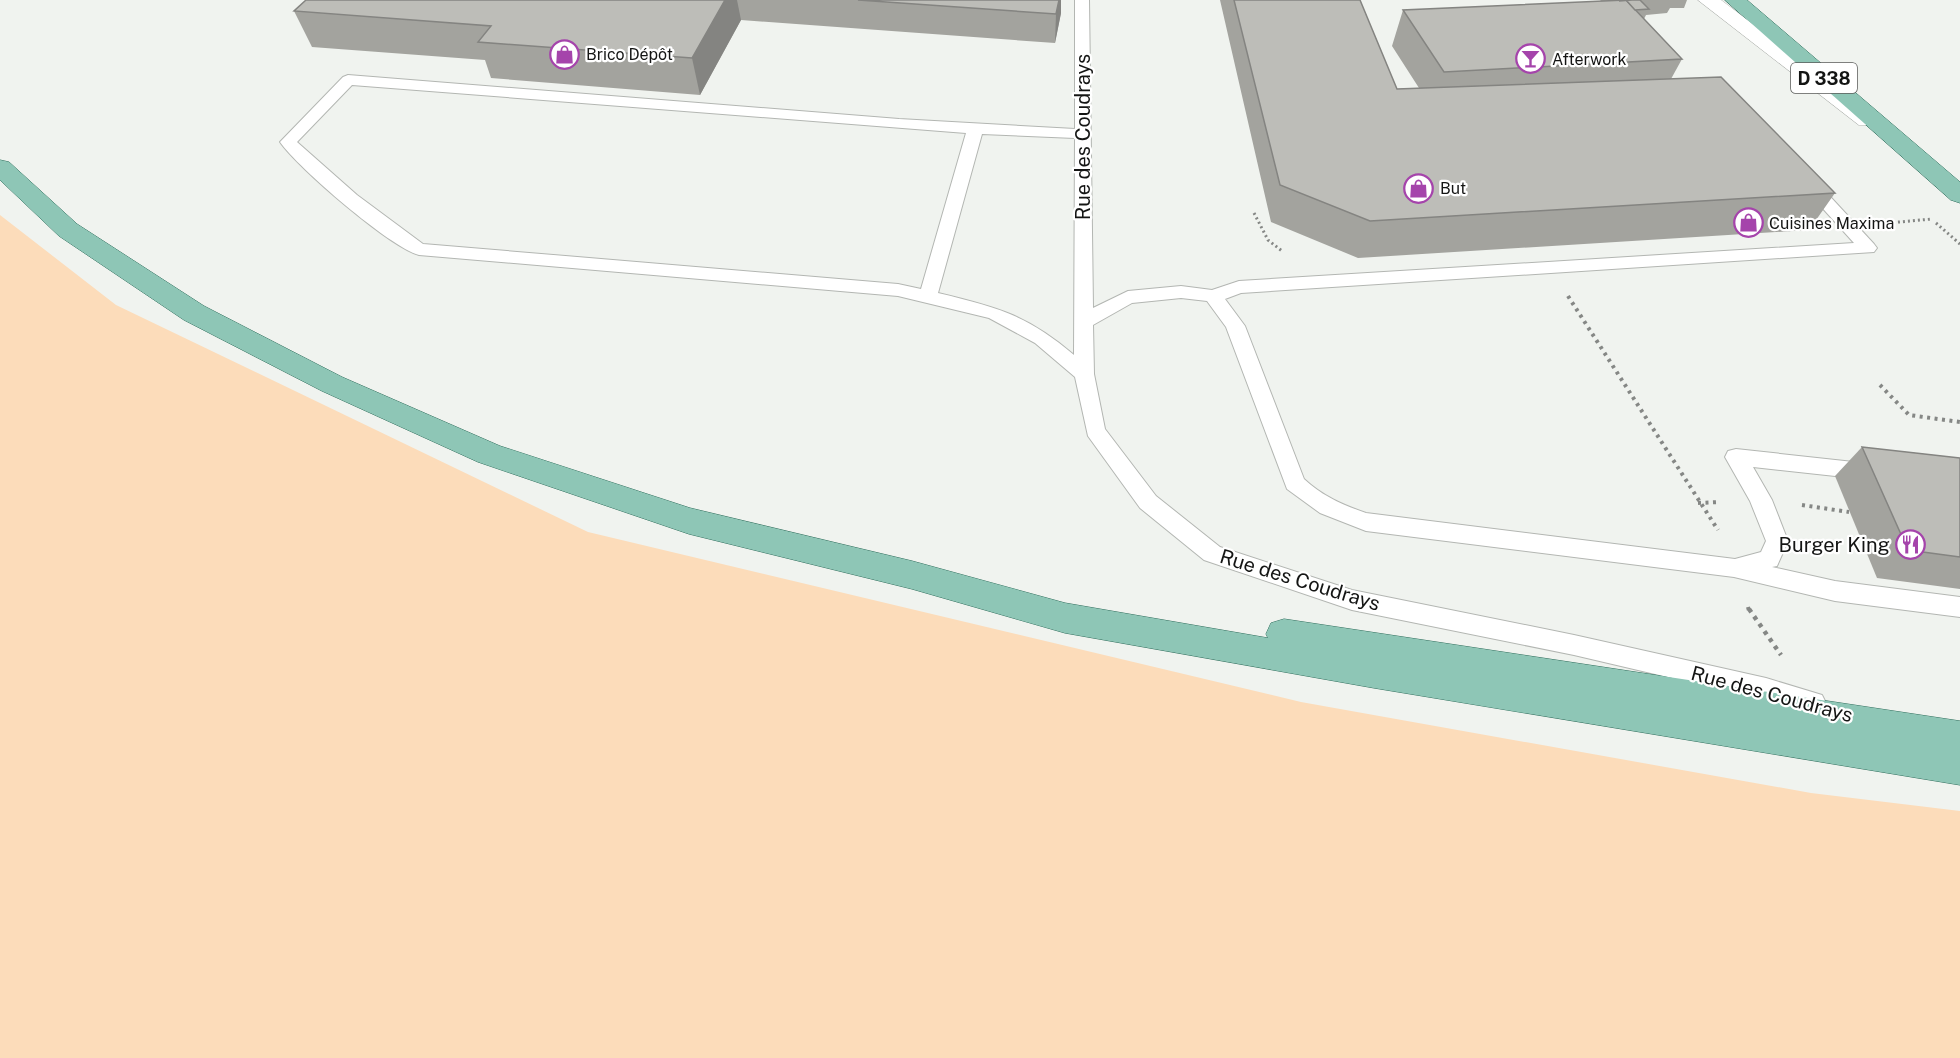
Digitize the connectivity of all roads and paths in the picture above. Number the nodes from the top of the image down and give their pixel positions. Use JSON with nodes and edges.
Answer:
{"nodes":[{"id":1,"x":1083,"y":0,"type":"edge"},
{"id":2,"x":1708,"y":0,"type":"edge"},
{"id":3,"x":1735,"y":0,"type":"edge"},
{"id":4,"x":975,"y":130,"type":"junction"},
{"id":5,"x":1083,"y":134,"type":"junction"},
{"id":6,"x":1914,"y":155,"type":"junction"},
{"id":7,"x":0,"y":167,"type":"edge"},
{"id":8,"x":1793,"y":167,"type":"edge"},
{"id":9,"x":1960,"y":195,"type":"edge"},
{"id":10,"x":1550,"y":268,"type":"junction"},
{"id":11,"x":1213,"y":296,"type":"junction"},
{"id":12,"x":928,"y":297,"type":"junction"},
{"id":13,"x":1084,"y":322,"type":"junction"},
{"id":14,"x":1084,"y":374,"type":"junction"},
{"id":15,"x":1880,"y":385,"type":"dead end"},
{"id":16,"x":1960,"y":422,"type":"edge"},
{"id":17,"x":1890,"y":474,"type":"edge"},
{"id":18,"x":1734,"y":568,"type":"junction"},
{"id":19,"x":912,"y":575,"type":"junction"},
{"id":20,"x":1960,"y":607,"type":"edge"},
{"id":21,"x":1787,"y":662,"type":"dead end"},
{"id":22,"x":1905,"y":730,"type":"junction"},
{"id":23,"x":1960,"y":738,"type":"edge"},
{"id":24,"x":1960,"y":767,"type":"edge"}],
"edges":[{"from":1,"to":5,"type":"lane","name":"Rue des Coudrays"},
{"from":2,"to":6,"type":"street"},
{"from":3,"to":6,"type":"main road","number":"D 338"},
{"from":4,"to":5,"type":"lane"},
{"from":4,"to":12,"type":"lane"},
{"from":4,"to":12,"type":"lane"},
{"from":5,"to":13,"type":"lane","name":"Rue des Coudrays"},
{"from":6,"to":9,"type":"main road","number":"D 338"},
{"from":7,"to":19,"type":"main road"},
{"from":8,"to":10,"type":"lane"},
{"from":10,"to":11,"type":"lane"},
{"from":10,"to":18,"type":"path"},
{"from":11,"to":13,"type":"lane"},
{"from":11,"to":18,"type":"lane"},
{"from":12,"to":14,"type":"lane"},
{"from":13,"to":14,"type":"lane","name":"Rue des Coudrays"},
{"from":14,"to":22,"type":"lane","name":"Rue des Coudrays"},
{"from":15,"to":16,"type":"path"},
{"from":17,"to":18,"type":"lane"},
{"from":18,"to":20,"type":"lane"},
{"from":18,"to":21,"type":"path"},
{"from":19,"to":22,"type":"main road"},
{"from":19,"to":24,"type":"main road"},
{"from":22,"to":23,"type":"main road"}]}
